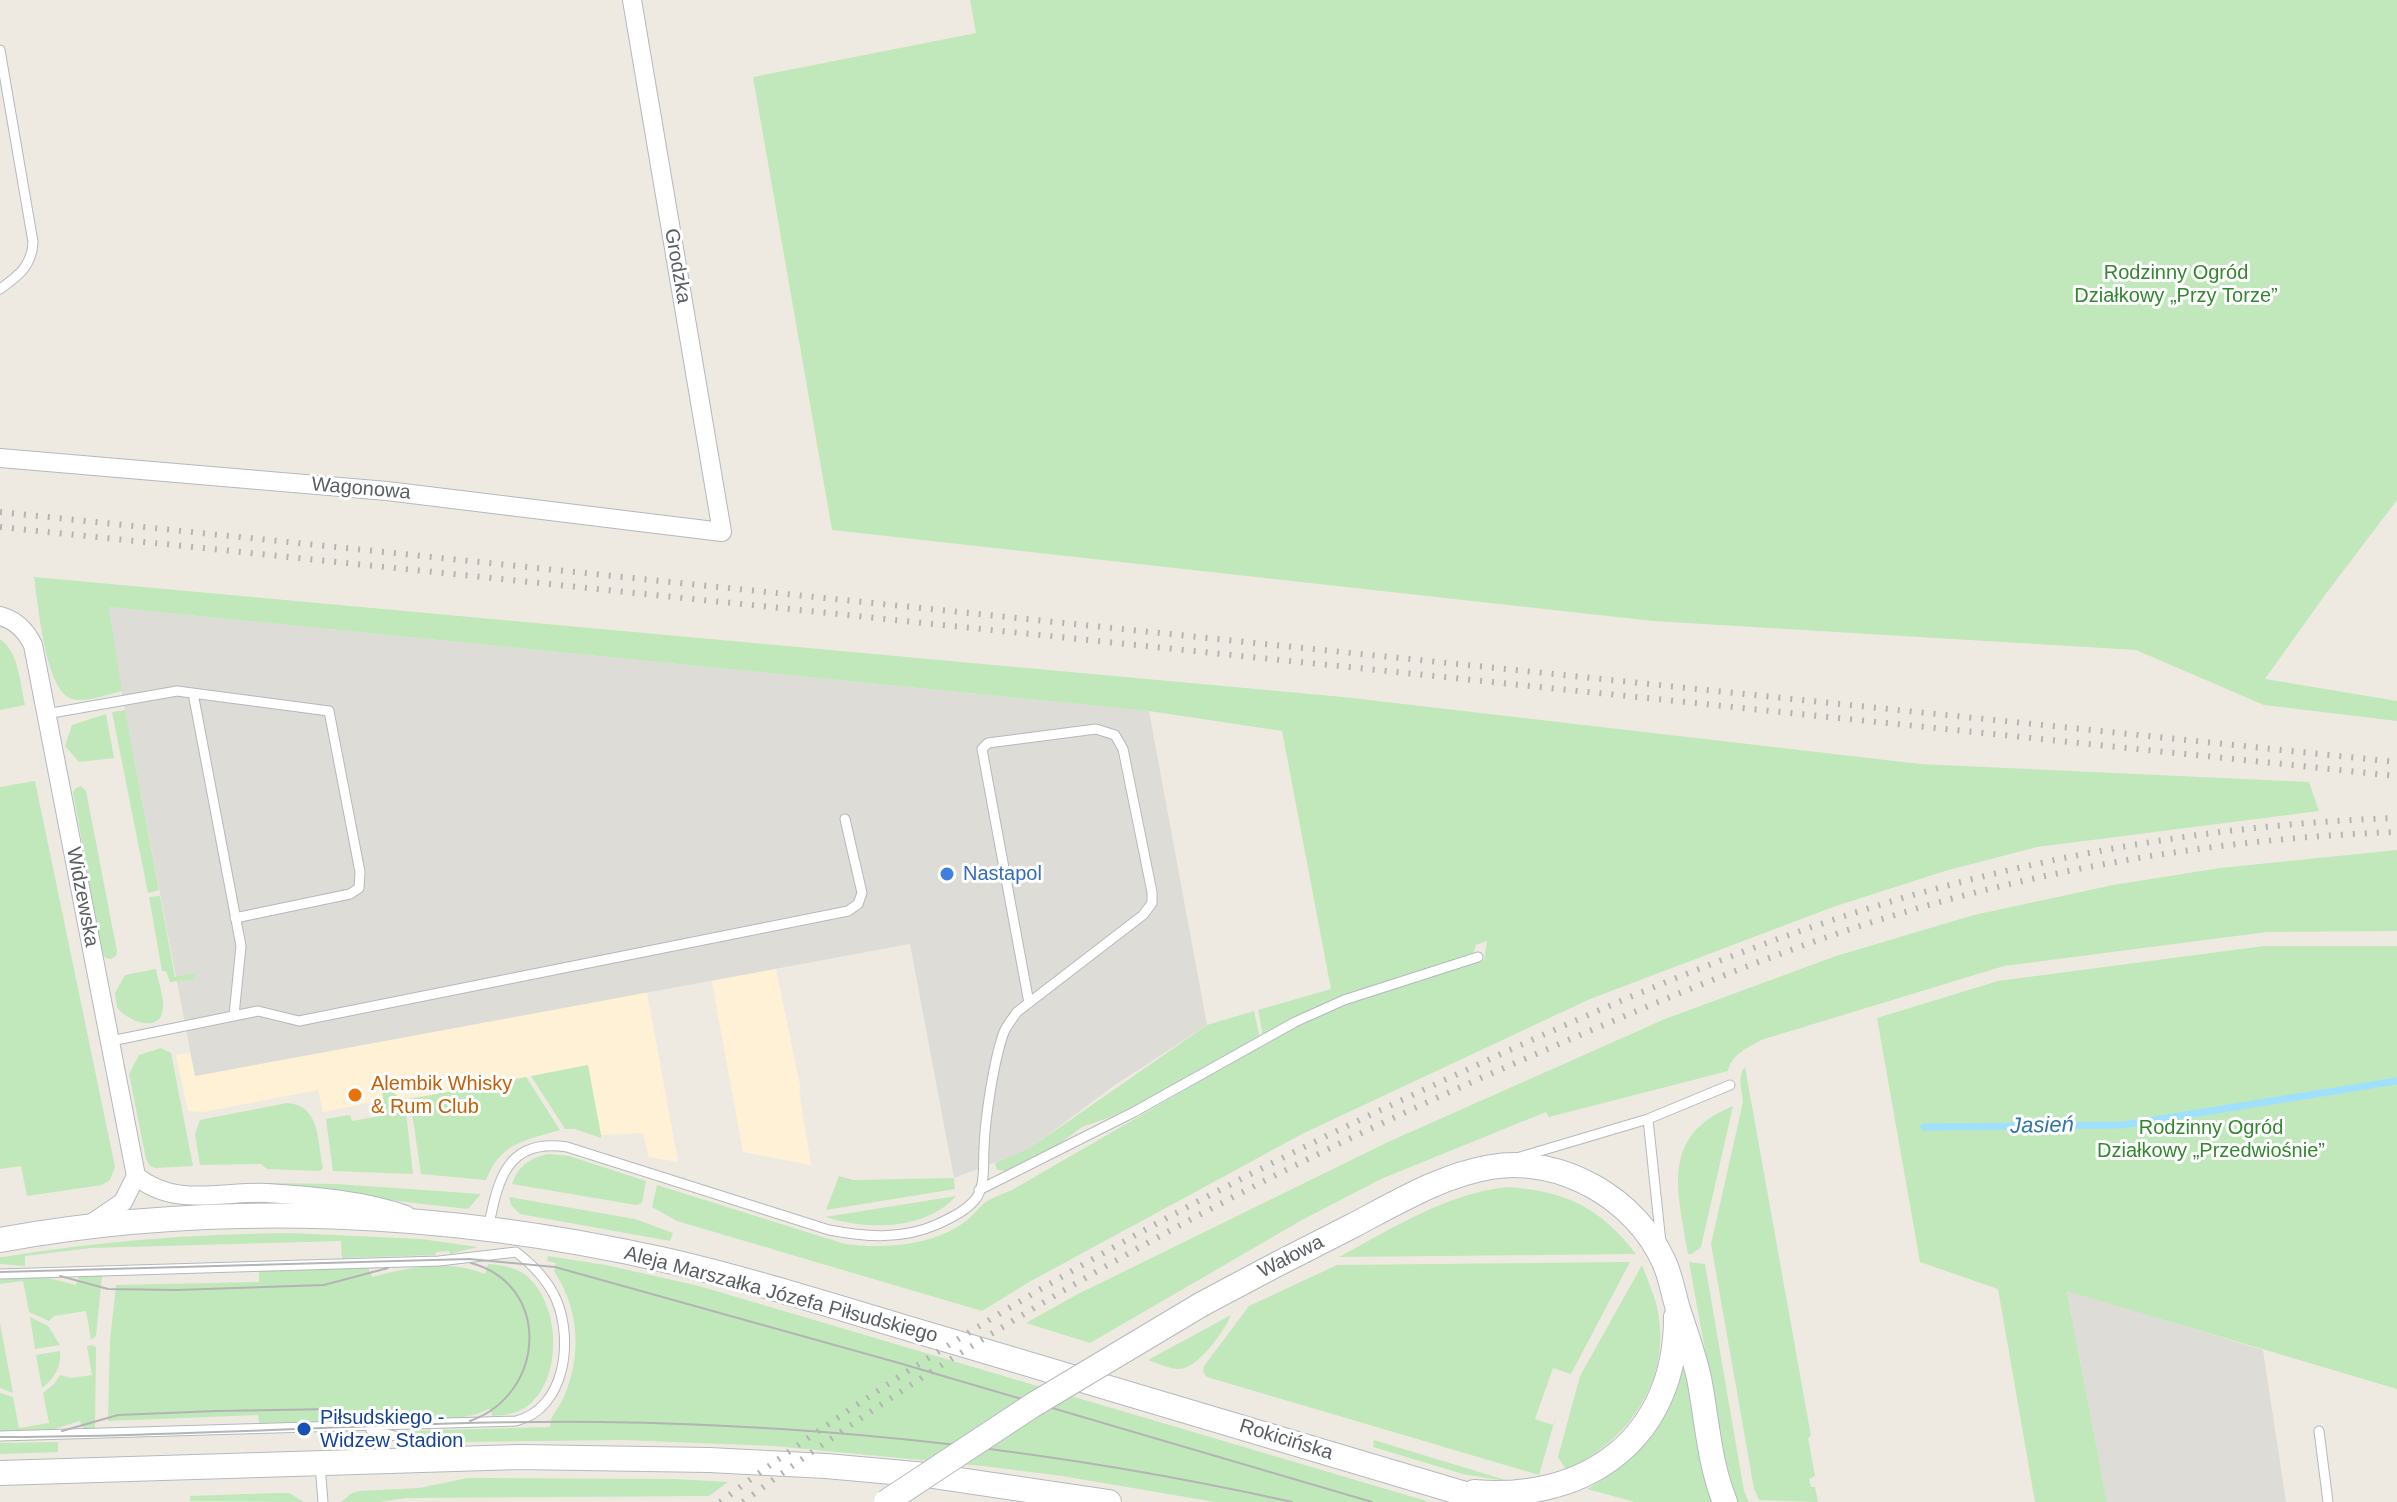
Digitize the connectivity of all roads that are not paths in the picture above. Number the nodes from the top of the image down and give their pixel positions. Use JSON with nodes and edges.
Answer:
{"nodes":[{"id":1,"x":632,"y":0,"type":"edge"},
{"id":2,"x":0,"y":50,"type":"edge"},
{"id":3,"x":0,"y":289,"type":"edge"},
{"id":4,"x":0,"y":458,"type":"edge"},
{"id":5,"x":722,"y":532,"type":"joint"},
{"id":6,"x":8,"y":620,"type":"edge"},
{"id":7,"x":193,"y":693,"type":"junction"},
{"id":8,"x":46,"y":714,"type":"junction"},
{"id":9,"x":845,"y":819,"type":"dead end"},
{"id":10,"x":235,"y":918,"type":"junction"},
{"id":11,"x":1478,"y":957,"type":"dead end"},
{"id":12,"x":1029,"y":1003,"type":"junction"},
{"id":13,"x":234,"y":1015,"type":"junction"},
{"id":14,"x":111,"y":1041,"type":"junction"},
{"id":15,"x":1730,"y":1085,"type":"dead end"},
{"id":16,"x":1648,"y":1119,"type":"junction"},
{"id":17,"x":1483,"y":1169,"type":"junction"},
{"id":18,"x":136,"y":1176,"type":"junction"},
{"id":19,"x":979,"y":1190,"type":"junction"},
{"id":20,"x":424,"y":1222,"type":"junction"},
{"id":21,"x":82,"y":1229,"type":"junction"},
{"id":22,"x":488,"y":1229,"type":"junction"},
{"id":23,"x":0,"y":1240,"type":"edge"},
{"id":24,"x":518,"y":1243,"type":"junction"},
{"id":25,"x":1663,"y":1260,"type":"junction"},
{"id":26,"x":0,"y":1274,"type":"edge"},
{"id":27,"x":1676,"y":1303,"type":"junction"},
{"id":28,"x":1079,"y":1379,"type":"joint"},
{"id":29,"x":343,"y":1427,"type":"junction"},
{"id":30,"x":2319,"y":1431,"type":"dead end"},
{"id":31,"x":0,"y":1436,"type":"edge"},
{"id":32,"x":478,"y":1458,"type":"junction"},
{"id":33,"x":320,"y":1464,"type":"junction"},
{"id":34,"x":0,"y":1473,"type":"edge"},
{"id":35,"x":1452,"y":1490,"type":"junction"},
{"id":36,"x":323,"y":1502,"type":"edge"},
{"id":37,"x":886,"y":1502,"type":"edge"},
{"id":38,"x":1109,"y":1502,"type":"edge"},
{"id":39,"x":1492,"y":1502,"type":"edge"},
{"id":40,"x":1725,"y":1502,"type":"edge"},
{"id":41,"x":2328,"y":1502,"type":"edge"}],
"edges":[{"from":1,"to":5,"type":"street","name":"Grodzka"},
{"from":2,"to":3,"type":"lane"},
{"from":4,"to":5,"type":"street","name":"Wagonowa"},
{"from":6,"to":8,"type":"street","name":"Widzewska"},
{"from":7,"to":8,"type":"lane"},
{"from":7,"to":10,"type":"lane"},
{"from":7,"to":10,"type":"lane"},
{"from":8,"to":14,"type":"street","name":"Widzewska"},
{"from":9,"to":13,"type":"lane"},
{"from":10,"to":13,"type":"lane"},
{"from":11,"to":19,"type":"lane"},
{"from":12,"to":12,"type":"lane"},
{"from":12,"to":19,"type":"lane"},
{"from":13,"to":14,"type":"lane"},
{"from":14,"to":18,"type":"street","name":"Widzewska"},
{"from":15,"to":16,"type":"lane"},
{"from":16,"to":17,"type":"lane"},
{"from":16,"to":25,"type":"lane"},
{"from":17,"to":25,"type":"main road","name":"Wałowa"},
{"from":17,"to":37,"type":"main road","name":"Wałowa","bridge":true},
{"from":18,"to":20,"type":"street"},
{"from":18,"to":21,"type":"street"},
{"from":19,"to":22,"type":"lane"},
{"from":20,"to":21,"type":"main road","name":"Aleja Marszałka Józefa Piłsudskiego"},
{"from":20,"to":22,"type":"main road","name":"Aleja Marszałka Józefa Piłsudskiego"},
{"from":21,"to":23,"type":"main road","name":"Aleja Marszałka Józefa Piłsudskiego"},
{"from":22,"to":24,"type":"main road","name":"Aleja Marszałka Józefa Piłsudskiego"},
{"from":24,"to":26,"type":"lane"},
{"from":24,"to":28,"type":"main road","name":"Aleja Marszałka Józefa Piłsudskiego"},
{"from":24,"to":29,"type":"lane"},
{"from":25,"to":27,"type":"main road","name":"Wałowa"},
{"from":27,"to":35,"type":"main road"},
{"from":27,"to":40,"type":"main road","name":"Wałowa"},
{"from":28,"to":35,"type":"main road","name":"Rokicińska"},
{"from":29,"to":31,"type":"lane"},
{"from":29,"to":32,"type":"lane"},
{"from":30,"to":41,"type":"lane"},
{"from":32,"to":33,"type":"main road"},
{"from":32,"to":38,"type":"main road"},
{"from":33,"to":34,"type":"main road"},
{"from":33,"to":36,"type":"lane"},
{"from":35,"to":39,"type":"main road","name":"Rokicińska"}]}
